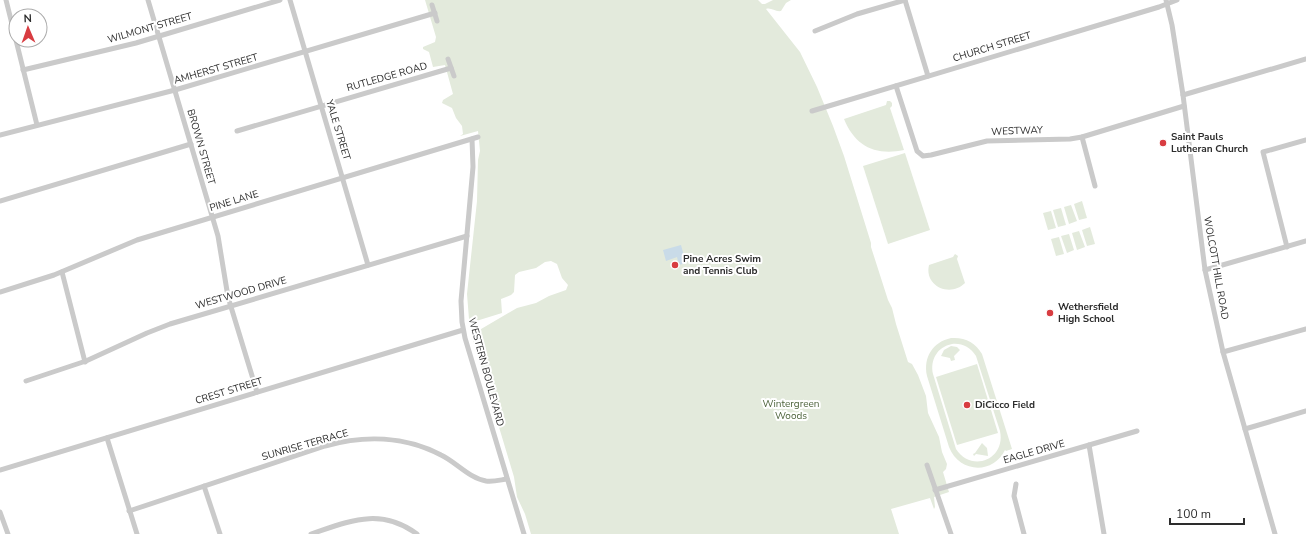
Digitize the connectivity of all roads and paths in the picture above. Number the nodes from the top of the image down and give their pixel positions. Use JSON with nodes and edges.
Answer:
{"nodes":[{"id":1,"x":6,"y":0,"type":"edge"},
{"id":2,"x":148,"y":0,"type":"edge"},
{"id":3,"x":280,"y":0,"type":"edge"},
{"id":4,"x":290,"y":0,"type":"edge"},
{"id":5,"x":905,"y":0,"type":"edge"},
{"id":6,"x":1177,"y":0,"type":"edge"},
{"id":7,"x":1166,"y":2,"type":"edge"},
{"id":8,"x":432,"y":5,"type":"dead end"},
{"id":9,"x":435,"y":13,"type":"junction"},
{"id":10,"x":437,"y":21,"type":"dead end"},
{"id":11,"x":815,"y":31,"type":"dead end"},
{"id":12,"x":159,"y":36,"type":"junction"},
{"id":13,"x":305,"y":52,"type":"junction"},
{"id":14,"x":448,"y":59,"type":"dead end"},
{"id":15,"x":1306,"y":59,"type":"edge"},
{"id":16,"x":451,"y":68,"type":"junction"},
{"id":17,"x":23,"y":70,"type":"junction"},
{"id":18,"x":454,"y":76,"type":"dead end"},
{"id":19,"x":928,"y":76,"type":"junction"},
{"id":20,"x":896,"y":86,"type":"junction"},
{"id":21,"x":175,"y":90,"type":"junction"},
{"id":22,"x":1182,"y":95,"type":"junction"},
{"id":23,"x":321,"y":106,"type":"junction"},
{"id":24,"x":1184,"y":106,"type":"junction"},
{"id":25,"x":812,"y":111,"type":"dead end"},
{"id":26,"x":37,"y":126,"type":"junction"},
{"id":27,"x":237,"y":131,"type":"dead end"},
{"id":28,"x":0,"y":135,"type":"edge"},
{"id":29,"x":1082,"y":137,"type":"junction"},
{"id":30,"x":475,"y":138,"type":"joint"},
{"id":31,"x":1306,"y":140,"type":"edge"},
{"id":32,"x":191,"y":144,"type":"junction"},
{"id":33,"x":342,"y":178,"type":"junction"},
{"id":34,"x":1095,"y":186,"type":"dead end"},
{"id":35,"x":0,"y":201,"type":"edge"},
{"id":36,"x":212,"y":217,"type":"junction"},
{"id":37,"x":467,"y":236,"type":"junction"},
{"id":38,"x":1306,"y":241,"type":"edge"},
{"id":39,"x":1287,"y":246,"type":"junction"},
{"id":40,"x":368,"y":265,"type":"junction"},
{"id":41,"x":1205,"y":270,"type":"junction"},
{"id":42,"x":62,"y":272,"type":"junction"},
{"id":43,"x":0,"y":292,"type":"edge"},
{"id":44,"x":231,"y":306,"type":"junction"},
{"id":45,"x":1306,"y":329,"type":"edge"},
{"id":46,"x":463,"y":330,"type":"junction"},
{"id":47,"x":1223,"y":352,"type":"junction"},
{"id":48,"x":85,"y":362,"type":"junction"},
{"id":49,"x":26,"y":381,"type":"dead end"},
{"id":50,"x":257,"y":392,"type":"junction"},
{"id":51,"x":1306,"y":412,"type":"edge"},
{"id":52,"x":1245,"y":429,"type":"junction"},
{"id":53,"x":1137,"y":431,"type":"dead end"},
{"id":54,"x":107,"y":438,"type":"junction"},
{"id":55,"x":1089,"y":445,"type":"junction"},
{"id":56,"x":927,"y":465,"type":"dead end"},
{"id":57,"x":0,"y":470,"type":"edge"},
{"id":58,"x":507,"y":479,"type":"junction"},
{"id":59,"x":1016,"y":484,"type":"dead end"},
{"id":60,"x":204,"y":486,"type":"junction"},
{"id":61,"x":935,"y":490,"type":"junction"},
{"id":62,"x":129,"y":510,"type":"junction"},
{"id":63,"x":0,"y":512,"type":"edge"},
{"id":64,"x":8,"y":534,"type":"edge"},
{"id":65,"x":137,"y":534,"type":"edge"},
{"id":66,"x":220,"y":534,"type":"edge"},
{"id":67,"x":311,"y":534,"type":"edge"},
{"id":68,"x":417,"y":534,"type":"edge"},
{"id":69,"x":524,"y":534,"type":"edge"},
{"id":70,"x":951,"y":534,"type":"edge"},
{"id":71,"x":1024,"y":534,"type":"edge"},
{"id":72,"x":1104,"y":534,"type":"edge"},
{"id":73,"x":1275,"y":534,"type":"edge"}],
"edges":[{"from":1,"to":17,"type":"street"},
{"from":2,"to":12,"type":"street","name":"BROWN STREET"},
{"from":3,"to":12,"type":"street","name":"WILMONT STREET"},
{"from":4,"to":13,"type":"street","name":"YALE STREET"},
{"from":5,"to":11,"type":"street"},
{"from":5,"to":19,"type":"street"},
{"from":6,"to":7,"type":"street","name":"CHURCH STREET"},
{"from":7,"to":19,"type":"street","name":"CHURCH STREET"},
{"from":7,"to":22,"type":"street","name":"WOLCOTT HILL ROAD"},
{"from":8,"to":9,"type":"street"},
{"from":9,"to":10,"type":"street"},
{"from":9,"to":13,"type":"street","name":"AMHERST STREET"},
{"from":12,"to":17,"type":"street","name":"WILMONT STREET"},
{"from":12,"to":21,"type":"street","name":"BROWN STREET"},
{"from":13,"to":21,"type":"street","name":"AMHERST STREET"},
{"from":13,"to":23,"type":"street","name":"YALE STREET"},
{"from":14,"to":16,"type":"street"},
{"from":15,"to":22,"type":"street"},
{"from":16,"to":18,"type":"street"},
{"from":16,"to":23,"type":"street","name":"RUTLEDGE ROAD"},
{"from":17,"to":26,"type":"street"},
{"from":19,"to":20,"type":"street","name":"CHURCH STREET"},
{"from":20,"to":25,"type":"street","name":"CHURCH STREET"},
{"from":20,"to":29,"type":"street","name":"WESTWAY"},
{"from":21,"to":26,"type":"street","name":"AMHERST STREET"},
{"from":21,"to":32,"type":"street","name":"BROWN STREET"},
{"from":22,"to":24,"type":"street","name":"WOLCOTT HILL ROAD"},
{"from":23,"to":27,"type":"street","name":"RUTLEDGE ROAD"},
{"from":23,"to":33,"type":"street","name":"YALE STREET"},
{"from":24,"to":29,"type":"street","name":"WESTWAY"},
{"from":24,"to":41,"type":"street","name":"WOLCOTT HILL ROAD"},
{"from":26,"to":28,"type":"street","name":"AMHERST STREET"},
{"from":29,"to":34,"type":"street"},
{"from":30,"to":33,"type":"street","name":"PINE LANE"},
{"from":30,"to":37,"type":"street","name":"WESTERN BOULEVARD"},
{"from":31,"to":39,"type":"street"},
{"from":32,"to":35,"type":"street"},
{"from":32,"to":36,"type":"street","name":"BROWN STREET"},
{"from":33,"to":36,"type":"street","name":"PINE LANE"},
{"from":33,"to":40,"type":"street","name":"YALE STREET"},
{"from":36,"to":42,"type":"street","name":"PINE LANE"},
{"from":36,"to":44,"type":"street","name":"BROWN STREET"},
{"from":37,"to":40,"type":"street","name":"WESTWOOD DRIVE"},
{"from":37,"to":46,"type":"street","name":"WESTERN BOULEVARD"},
{"from":38,"to":39,"type":"street"},
{"from":39,"to":41,"type":"street"},
{"from":40,"to":44,"type":"street","name":"WESTWOOD DRIVE"},
{"from":41,"to":47,"type":"street","name":"WOLCOTT HILL ROAD"},
{"from":42,"to":43,"type":"street","name":"PINE LANE"},
{"from":42,"to":48,"type":"street"},
{"from":44,"to":48,"type":"street","name":"WESTWOOD DRIVE"},
{"from":44,"to":50,"type":"street","name":"BROWN STREET"},
{"from":45,"to":47,"type":"street"},
{"from":46,"to":50,"type":"street","name":"CREST STREET"},
{"from":46,"to":58,"type":"street","name":"WESTERN BOULEVARD"},
{"from":47,"to":52,"type":"street","name":"WOLCOTT HILL ROAD"},
{"from":48,"to":49,"type":"street","name":"WESTWOOD DRIVE"},
{"from":50,"to":54,"type":"street","name":"CREST STREET"},
{"from":51,"to":52,"type":"street"},
{"from":52,"to":73,"type":"street","name":"WOLCOTT HILL ROAD"},
{"from":53,"to":55,"type":"street","name":"EAGLE DRIVE"},
{"from":54,"to":57,"type":"street","name":"CREST STREET"},
{"from":54,"to":62,"type":"street"},
{"from":55,"to":61,"type":"street","name":"EAGLE DRIVE"},
{"from":55,"to":72,"type":"street"},
{"from":56,"to":61,"type":"street"},
{"from":58,"to":60,"type":"street","name":"SUNRISE TERRACE"},
{"from":58,"to":69,"type":"street","name":"WESTERN BOULEVARD"},
{"from":59,"to":71,"type":"street"},
{"from":60,"to":62,"type":"street","name":"SUNRISE TERRACE"},
{"from":60,"to":66,"type":"street"},
{"from":61,"to":70,"type":"street"},
{"from":62,"to":65,"type":"street"},
{"from":63,"to":64,"type":"street"},
{"from":67,"to":68,"type":"street"}]}
